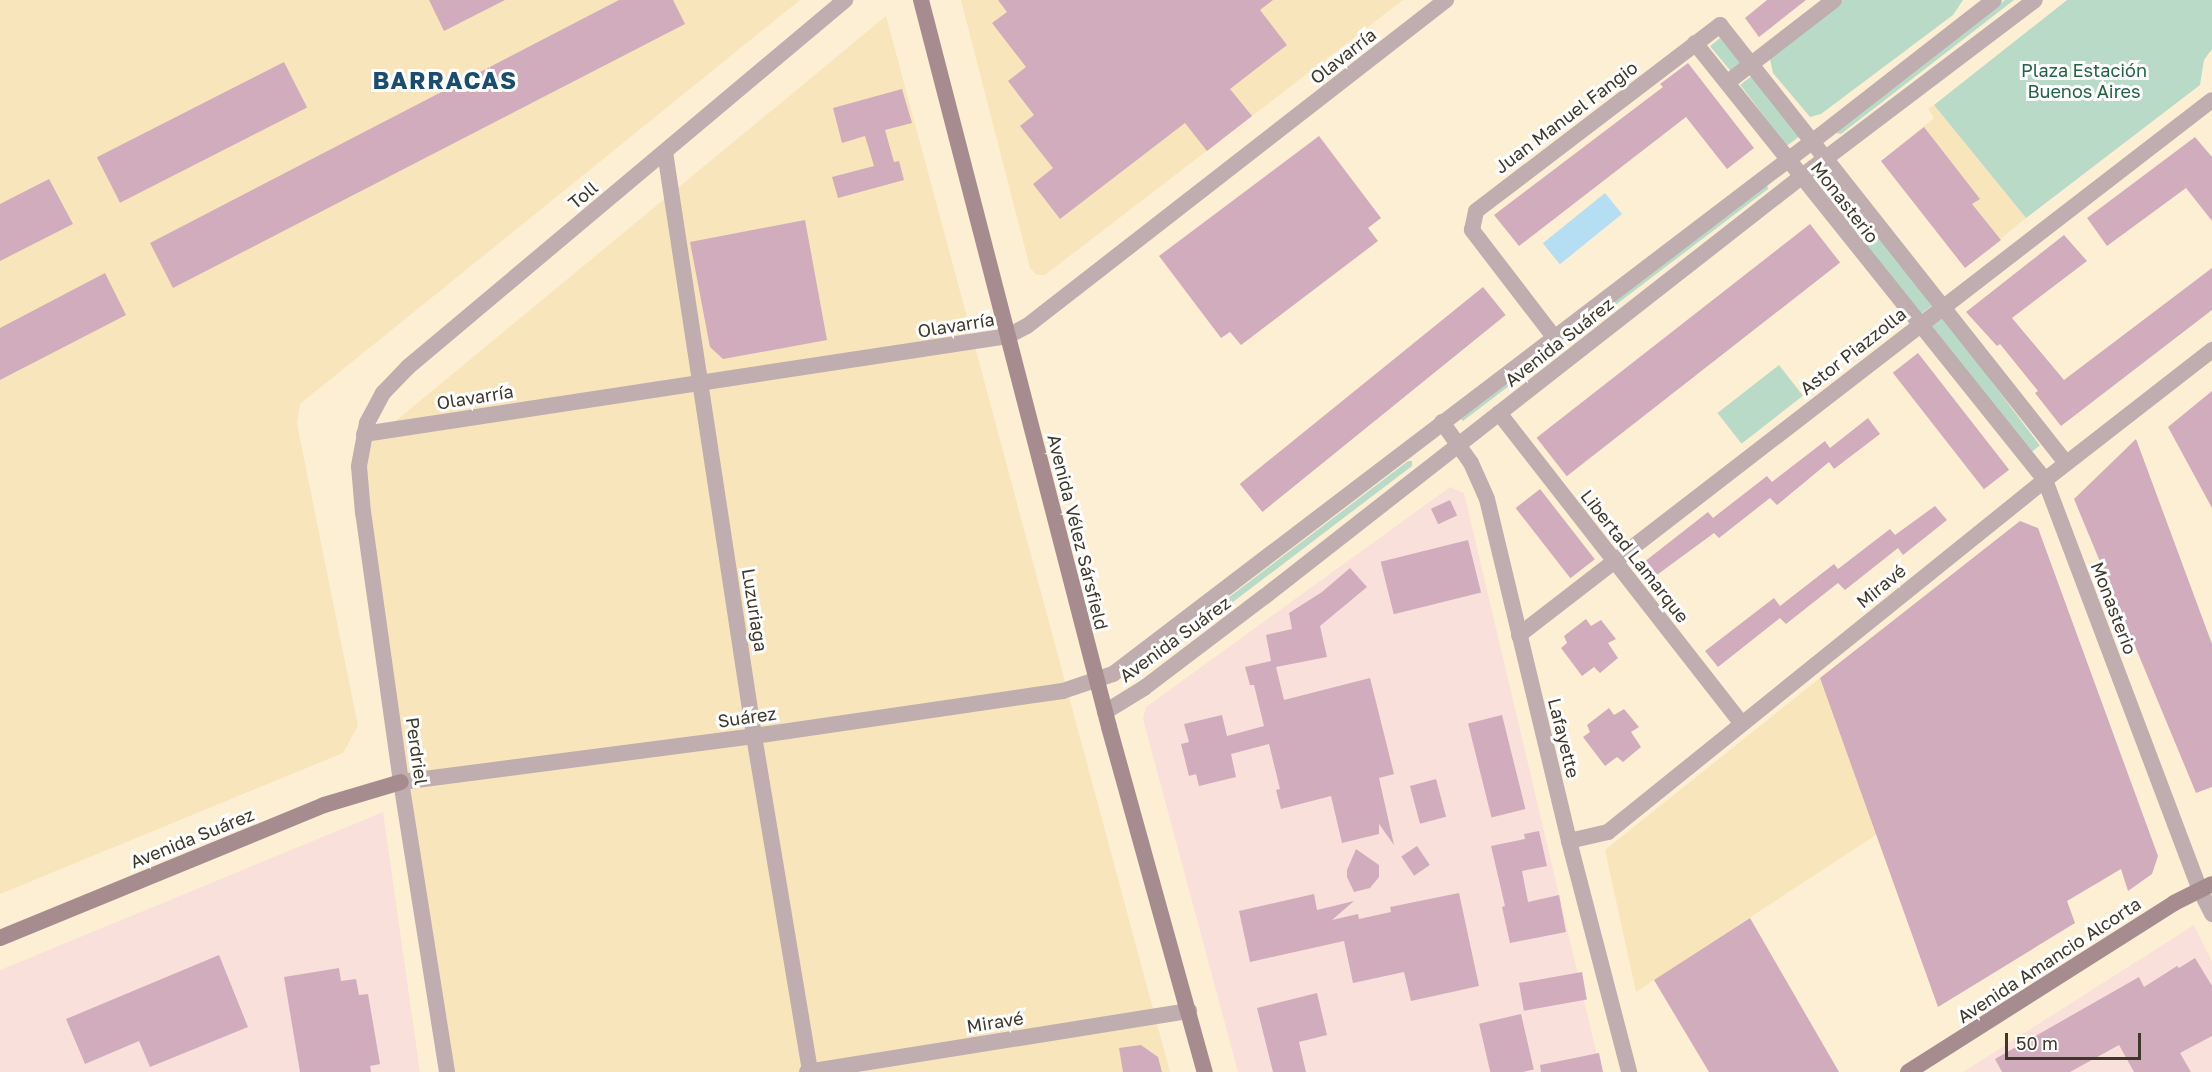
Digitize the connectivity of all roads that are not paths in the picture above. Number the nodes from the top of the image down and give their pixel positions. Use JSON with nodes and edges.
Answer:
{"nodes":[{"id":1,"x":845,"y":0,"type":"edge"},
{"id":2,"x":921,"y":0,"type":"edge"},
{"id":3,"x":1446,"y":0,"type":"edge"},
{"id":4,"x":1834,"y":0,"type":"edge"},
{"id":5,"x":2036,"y":0,"type":"edge"},
{"id":6,"x":1986,"y":2,"type":"edge"},
{"id":7,"x":1695,"y":43,"type":"junction"},
{"id":8,"x":1751,"y":64,"type":"junction"},
{"id":9,"x":1728,"y":82,"type":"junction"},
{"id":10,"x":2209,"y":108,"type":"edge"},
{"id":11,"x":1813,"y":141,"type":"junction"},
{"id":12,"x":665,"y":152,"type":"junction"},
{"id":13,"x":1827,"y":158,"type":"junction"},
{"id":14,"x":1787,"y":159,"type":"junction"},
{"id":15,"x":1801,"y":177,"type":"junction"},
{"id":16,"x":1942,"y":306,"type":"junction"},
{"id":17,"x":1918,"y":325,"type":"junction"},
{"id":18,"x":1008,"y":336,"type":"junction"},
{"id":19,"x":1554,"y":337,"type":"junction"},
{"id":20,"x":2212,"y":350,"type":"edge"},
{"id":21,"x":701,"y":382,"type":"junction"},
{"id":22,"x":1499,"y":413,"type":"junction"},
{"id":23,"x":1442,"y":422,"type":"junction"},
{"id":24,"x":364,"y":434,"type":"junction"},
{"id":25,"x":1458,"y":444,"type":"junction"},
{"id":26,"x":2066,"y":464,"type":"junction"},
{"id":27,"x":2045,"y":480,"type":"junction"},
{"id":28,"x":1614,"y":561,"type":"junction"},
{"id":29,"x":1519,"y":635,"type":"junction"},
{"id":30,"x":1097,"y":681,"type":"junction"},
{"id":31,"x":1105,"y":712,"type":"junction"},
{"id":32,"x":1741,"y":723,"type":"junction"},
{"id":33,"x":754,"y":736,"type":"junction"},
{"id":34,"x":401,"y":782,"type":"junction"},
{"id":35,"x":1569,"y":841,"type":"junction"},
{"id":36,"x":2206,"y":887,"type":"edge"},
{"id":37,"x":2212,"y":914,"type":"edge"},
{"id":38,"x":0,"y":938,"type":"edge"},
{"id":39,"x":1189,"y":1011,"type":"junction"},
{"id":40,"x":447,"y":1072,"type":"edge"},
{"id":41,"x":809,"y":1072,"type":"edge"},
{"id":42,"x":1205,"y":1072,"type":"edge"},
{"id":43,"x":1629,"y":1072,"type":"edge"},
{"id":44,"x":1908,"y":1072,"type":"edge"}],
"edges":[{"from":1,"to":12,"type":"street","name":"Toll"},
{"from":2,"to":18,"type":"main road","name":"Avenida Vélez Sársfield"},
{"from":3,"to":18,"type":"street","name":"Olavarría"},
{"from":4,"to":8,"type":"street"},
{"from":5,"to":13,"type":"street","name":"Avenida Suárez"},
{"from":6,"to":11,"type":"street","name":"Avenida Suárez"},
{"from":7,"to":8,"type":"street","name":"Monasterio"},
{"from":7,"to":9,"type":"street","name":"Monasterio"},
{"from":7,"to":19,"type":"street","name":"Juan Manuel Fangio"},
{"from":8,"to":9,"type":"street"},
{"from":8,"to":11,"type":"street","name":"Monasterio"},
{"from":9,"to":14,"type":"street","name":"Monasterio"},
{"from":10,"to":16,"type":"street","name":"Astor Piazzolla"},
{"from":11,"to":13,"type":"street","name":"Monasterio"},
{"from":11,"to":14,"type":"street","name":"Avenida Suárez"},
{"from":12,"to":21,"type":"street","name":"Luzuriaga"},
{"from":12,"to":24,"type":"street","name":"Toll"},
{"from":13,"to":15,"type":"street","name":"Avenida Suárez"},
{"from":13,"to":16,"type":"street","name":"Monasterio"},
{"from":14,"to":15,"type":"street","name":"Monasterio"},
{"from":14,"to":19,"type":"street","name":"Avenida Suárez"},
{"from":15,"to":17,"type":"street","name":"Monasterio"},
{"from":15,"to":22,"type":"street","name":"Avenida Suárez"},
{"from":16,"to":17,"type":"street","name":"Astor Piazzolla"},
{"from":16,"to":26,"type":"street","name":"Monasterio"},
{"from":17,"to":27,"type":"street","name":"Monasterio"},
{"from":17,"to":28,"type":"street","name":"Astor Piazzolla"},
{"from":18,"to":21,"type":"street","name":"Olavarría"},
{"from":18,"to":30,"type":"main road","name":"Avenida Vélez Sársfield"},
{"from":19,"to":23,"type":"street","name":"Avenida Suárez"},
{"from":20,"to":26,"type":"street","name":"Miravé"},
{"from":21,"to":24,"type":"street","name":"Olavarría"},
{"from":21,"to":33,"type":"street","name":"Luzuriaga"},
{"from":22,"to":25,"type":"street","name":"Avenida Suárez"},
{"from":22,"to":28,"type":"street","name":"Libertad Lamarque"},
{"from":23,"to":25,"type":"street","name":"Lafayette"},
{"from":23,"to":30,"type":"street","name":"Avenida Suárez"},
{"from":24,"to":34,"type":"street","name":"Perdriel"},
{"from":25,"to":29,"type":"street","name":"Lafayette"},
{"from":25,"to":31,"type":"street","name":"Avenida Suárez"},
{"from":26,"to":27,"type":"street","name":"Miravé"},
{"from":27,"to":32,"type":"street","name":"Miravé"},
{"from":27,"to":36,"type":"street","name":"Monasterio"},
{"from":28,"to":29,"type":"street","name":"Astor Piazzolla"},
{"from":28,"to":32,"type":"street","name":"Libertad Lamarque"},
{"from":29,"to":35,"type":"street","name":"Lafayette"},
{"from":30,"to":31,"type":"main road","name":"Avenida Vélez Sársfield"},
{"from":30,"to":33,"type":"street","name":"Suárez"},
{"from":31,"to":39,"type":"main road","name":"Avenida Vélez Sársfield"},
{"from":32,"to":35,"type":"street","name":"Miravé"},
{"from":33,"to":34,"type":"street","name":"Suárez"},
{"from":33,"to":41,"type":"street","name":"Luzuriaga"},
{"from":34,"to":38,"type":"main road","name":"Avenida Suárez"},
{"from":34,"to":40,"type":"street","name":"Perdriel"},
{"from":35,"to":43,"type":"street","name":"Lafayette"},
{"from":36,"to":37,"type":"street","name":"Monasterio"},
{"from":36,"to":44,"type":"main road","name":"Avenida Amancio Alcorta"},
{"from":39,"to":41,"type":"street","name":"Miravé"},
{"from":39,"to":42,"type":"main road","name":"Avenida Vélez Sársfield"}]}
